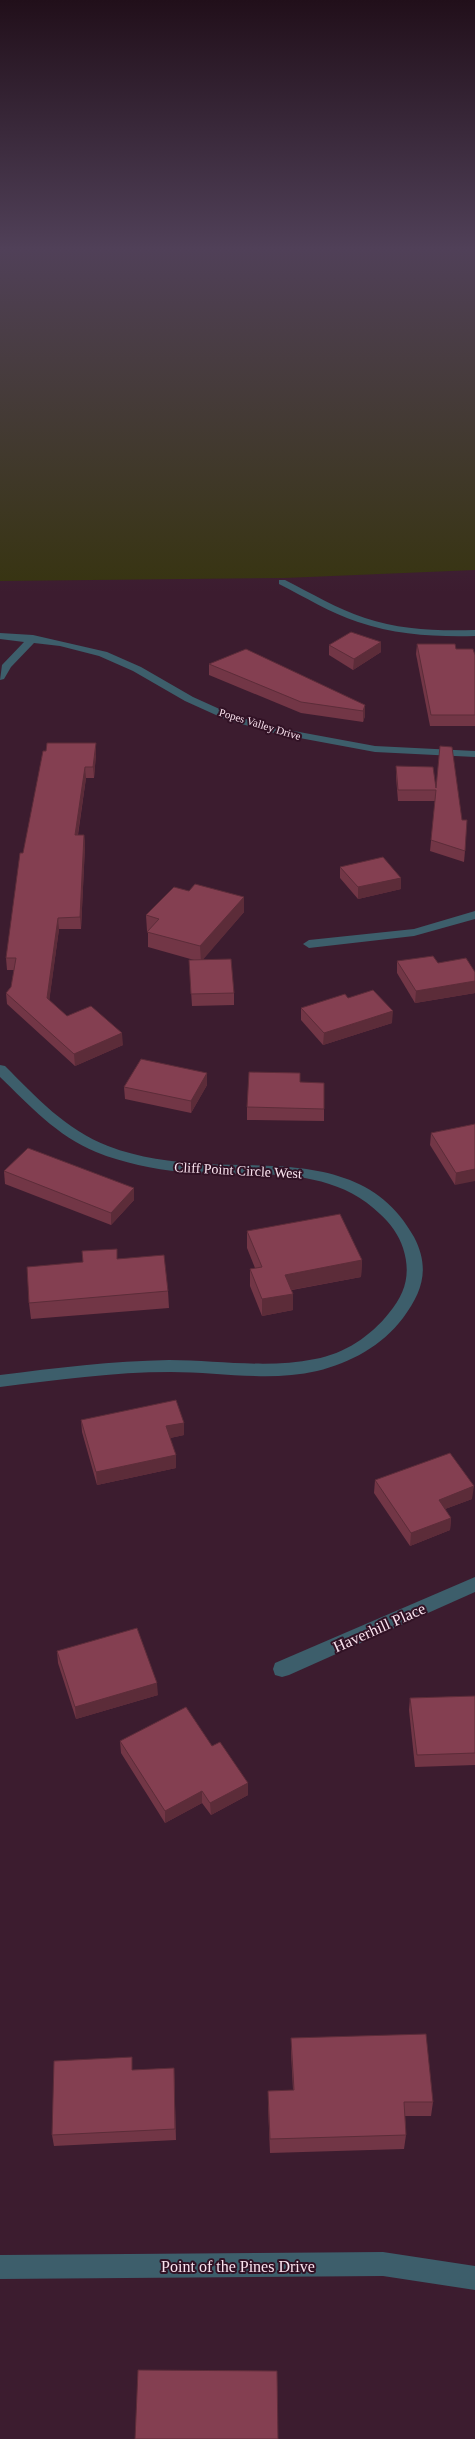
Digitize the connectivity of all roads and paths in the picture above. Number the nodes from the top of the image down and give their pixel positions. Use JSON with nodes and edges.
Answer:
{"nodes":[{"id":1,"x":282,"y":582,"type":"dead end"},
{"id":2,"x":475,"y":633,"type":"edge"},
{"id":3,"x":0,"y":636,"type":"edge"},
{"id":4,"x":33,"y":638,"type":"junction"},
{"id":5,"x":0,"y":677,"type":"edge"},
{"id":6,"x":475,"y":754,"type":"edge"},
{"id":7,"x":475,"y":915,"type":"edge"},
{"id":8,"x":309,"y":944,"type":"dead end"},
{"id":9,"x":0,"y":1069,"type":"edge"},
{"id":10,"x":0,"y":1380,"type":"edge"},
{"id":11,"x":475,"y":1584,"type":"edge"},
{"id":12,"x":282,"y":1669,"type":"dead end"},
{"id":13,"x":0,"y":2267,"type":"edge"},
{"id":14,"x":475,"y":2278,"type":"edge"}],
"edges":[{"from":1,"to":2,"type":"street"},
{"from":3,"to":4,"type":"street","name":"Popes Valley Drive"},
{"from":4,"to":5,"type":"street"},
{"from":4,"to":6,"type":"street","name":"Popes Valley Drive"},
{"from":7,"to":8,"type":"street"},
{"from":9,"to":10,"type":"street","name":"Cliff Point Circle West"},
{"from":11,"to":12,"type":"street","name":"Haverhill Place"},
{"from":13,"to":14,"type":"street","name":"Point of the Pines Drive"}]}
